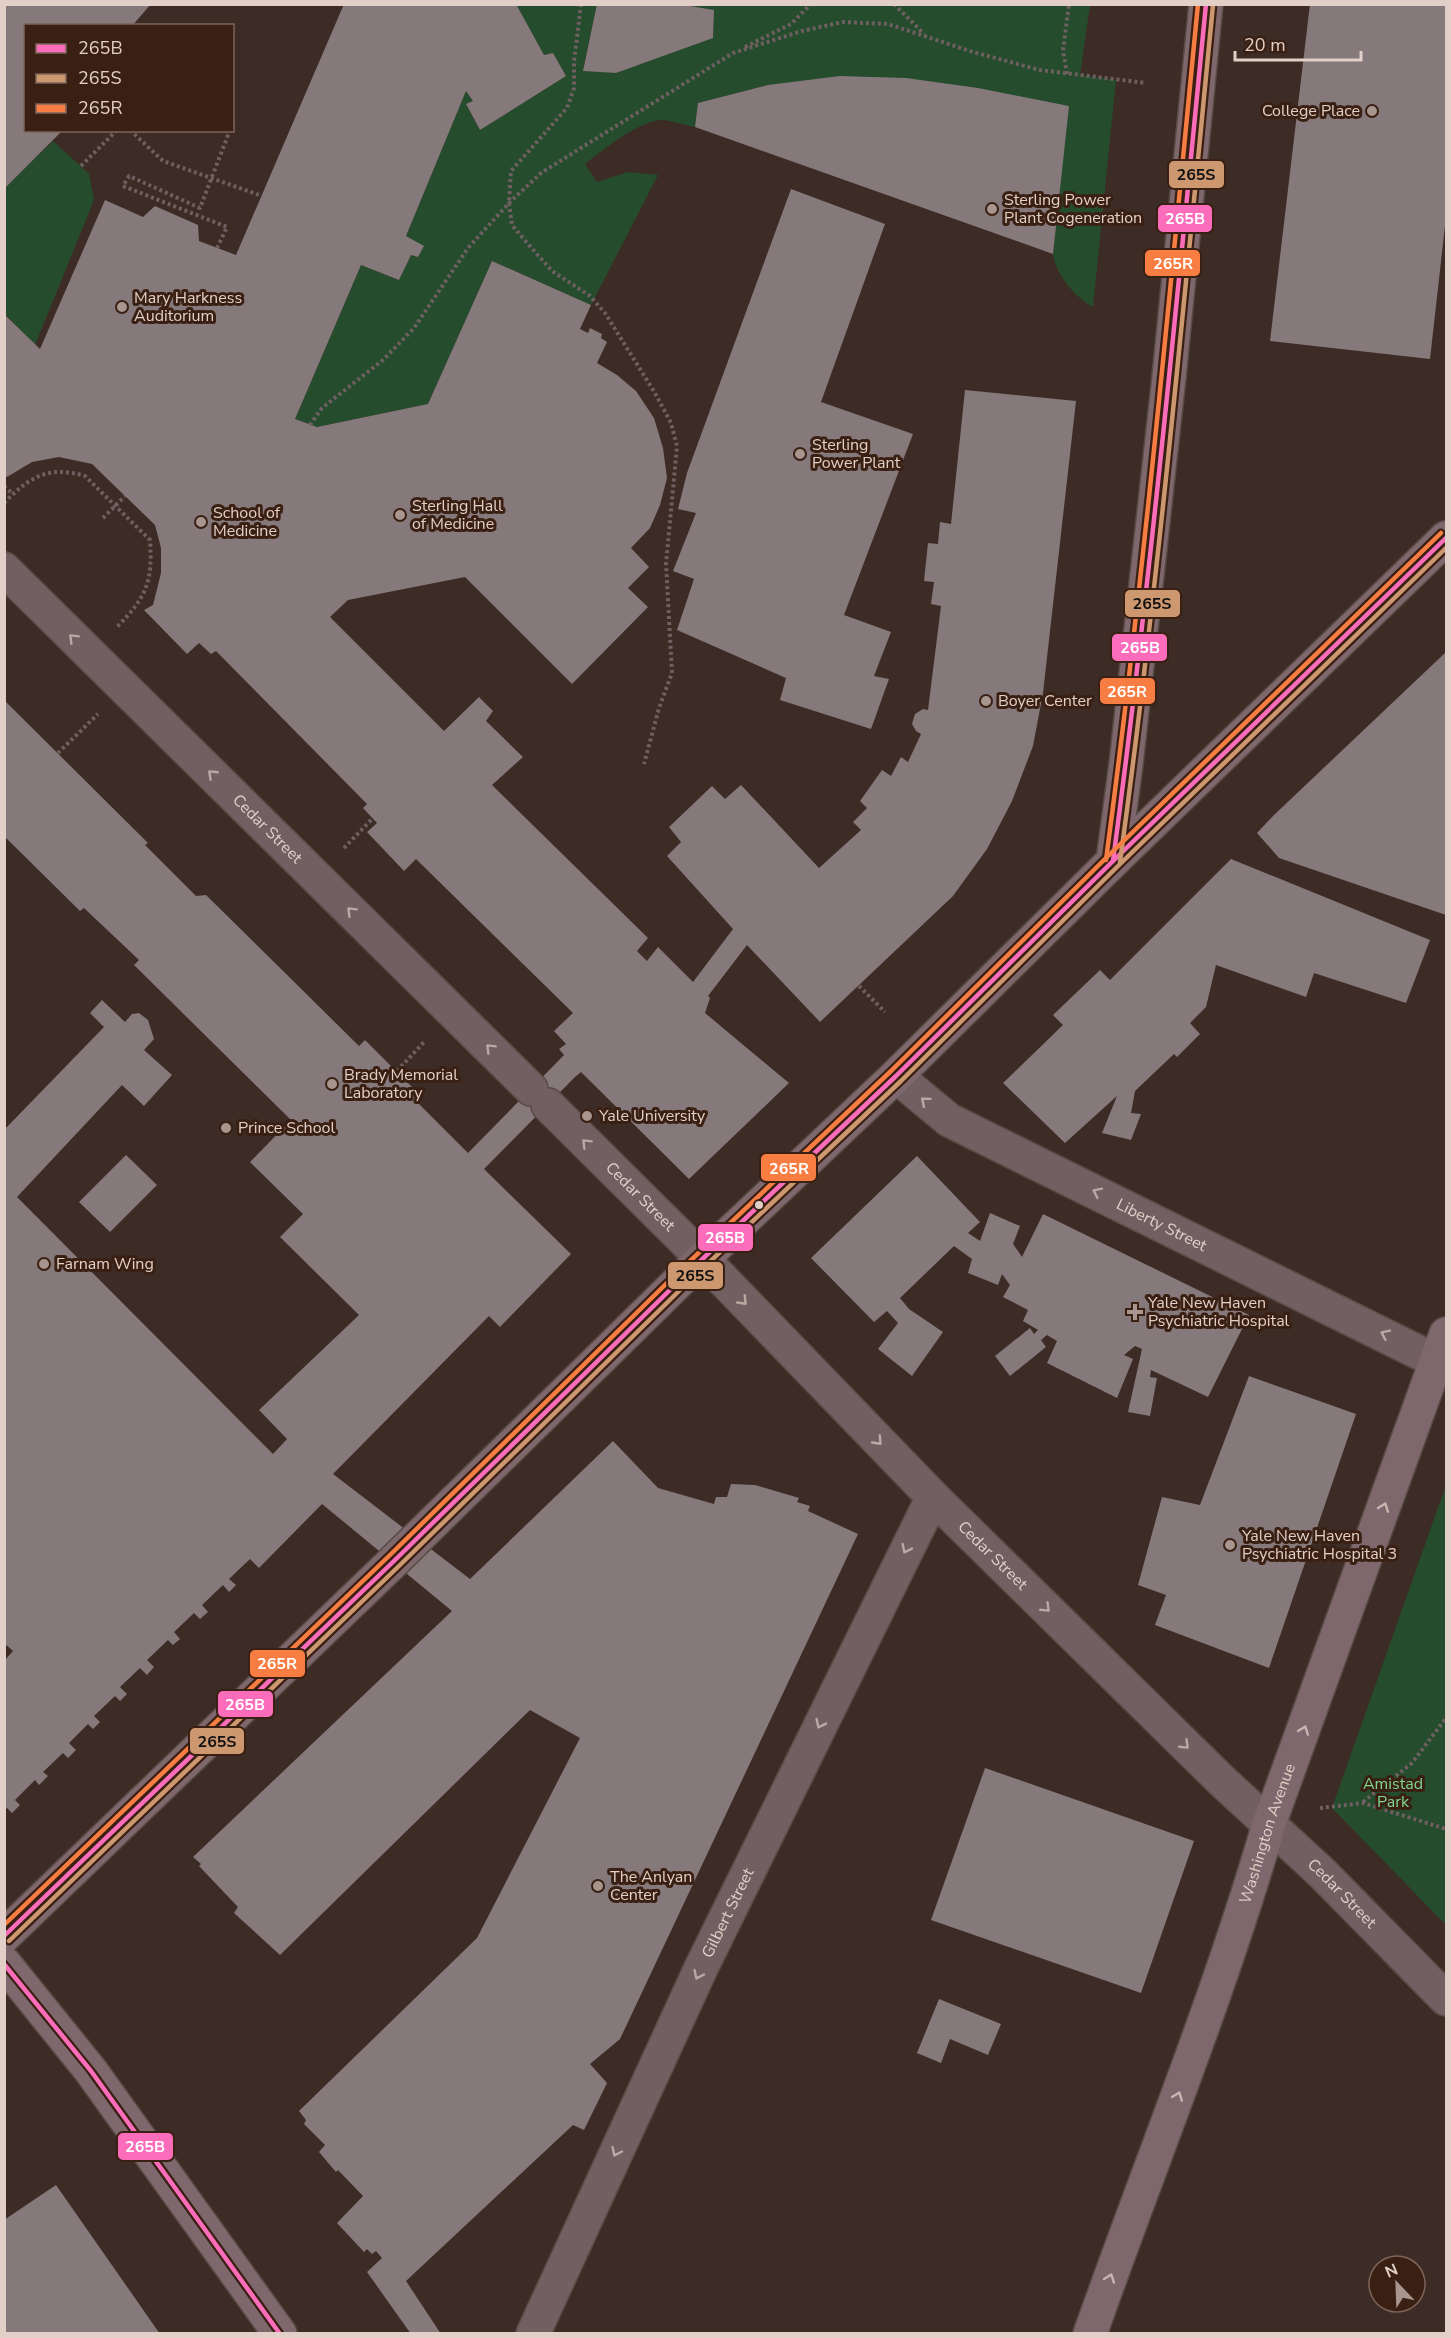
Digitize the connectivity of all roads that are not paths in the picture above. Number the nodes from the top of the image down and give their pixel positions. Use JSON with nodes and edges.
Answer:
{"nodes":[{"id":1,"x":1206,"y":4,"type":"edge"},
{"id":2,"x":1446,"y":538,"type":"edge"},
{"id":3,"x":4,"y":570,"type":"edge"},
{"id":4,"x":1113,"y":861,"type":"junction"},
{"id":5,"x":896,"y":1076,"type":"junction"},
{"id":6,"x":702,"y":1258,"type":"junction"},
{"id":7,"x":1442,"y":1348,"type":"edge"},
{"id":8,"x":933,"y":1497,"type":"junction"},
{"id":9,"x":1269,"y":1824,"type":"junction"},
{"id":10,"x":4,"y":1936,"type":"edge"},
{"id":11,"x":4,"y":1963,"type":"edge"},
{"id":12,"x":1446,"y":1999,"type":"edge"},
{"id":13,"x":280,"y":2334,"type":"edge"},
{"id":14,"x":533,"y":2334,"type":"edge"},
{"id":15,"x":1090,"y":2334,"type":"edge"}],
"edges":[{"from":1,"to":4,"type":"main road"},
{"from":2,"to":4,"type":"main road"},
{"from":6,"to":3,"type":"street","name":"Cedar Street","one_way":true},
{"from":4,"to":5,"type":"main road"},
{"from":5,"to":6,"type":"main road"},
{"from":7,"to":5,"type":"street","name":"Liberty Street","one_way":true},
{"from":6,"to":8,"type":"street","name":"Cedar Street","one_way":true},
{"from":6,"to":10,"type":"main road"},
{"from":9,"to":7,"type":"main road","name":"Washington Avenue","one_way":true},
{"from":8,"to":9,"type":"street","name":"Cedar Street","one_way":true},
{"from":8,"to":14,"type":"street","name":"Gilbert Street","one_way":true},
{"from":9,"to":12,"type":"street","name":"Cedar Street"},
{"from":15,"to":9,"type":"main road","name":"Washington Avenue","one_way":true},
{"from":11,"to":13,"type":"main road"}]}
